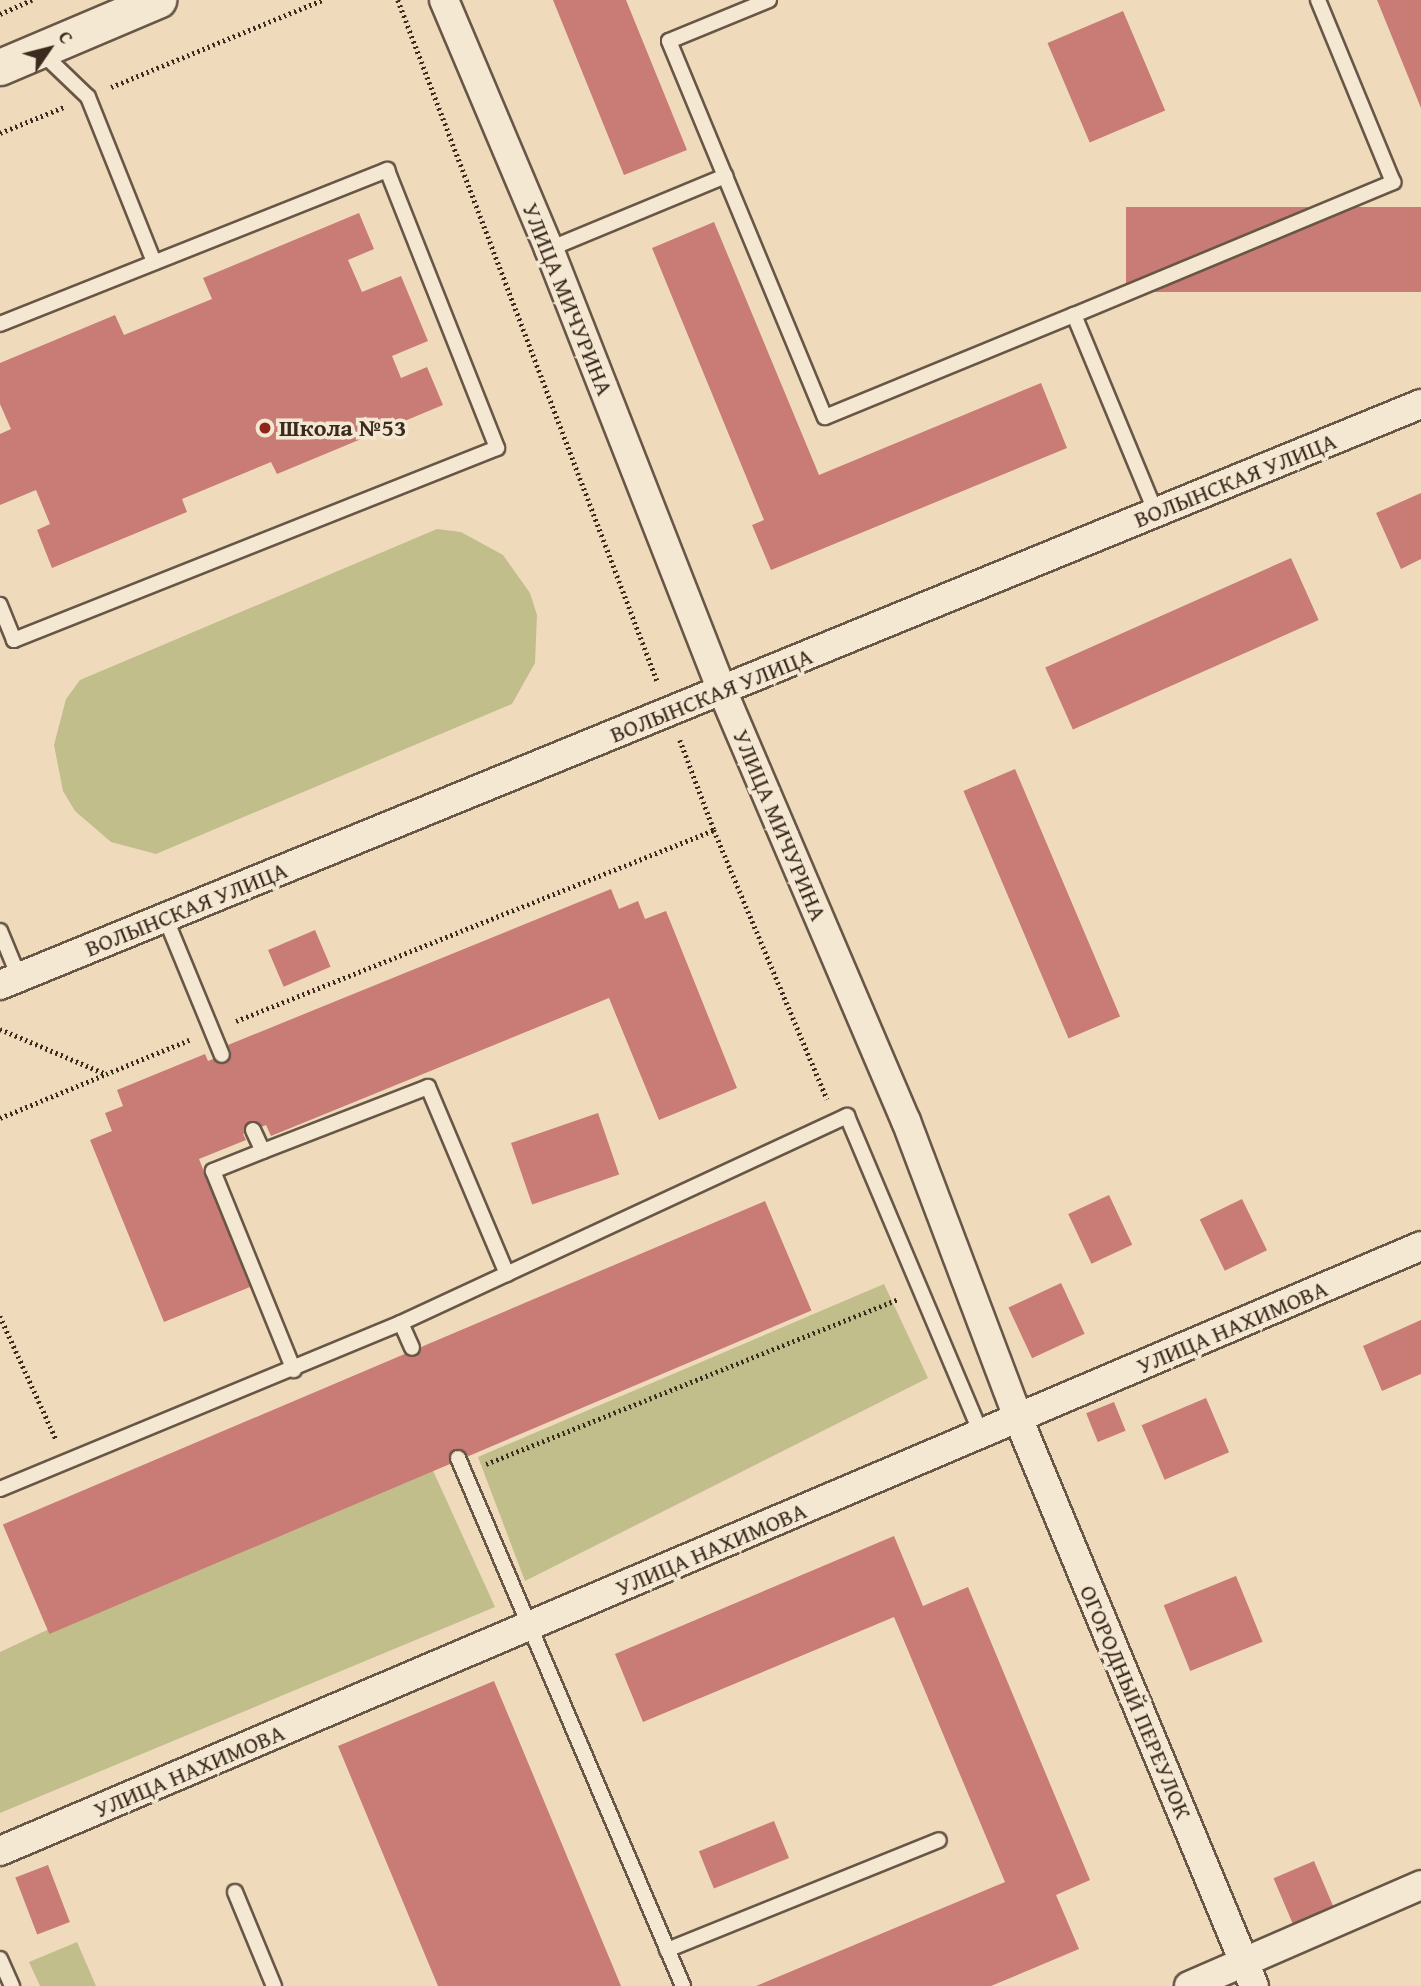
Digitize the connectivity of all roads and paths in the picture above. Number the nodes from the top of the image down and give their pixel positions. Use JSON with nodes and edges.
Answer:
{"nodes":[{"id":1,"x":32,"y":0,"type":"edge"},
{"id":2,"x":158,"y":0,"type":"edge"},
{"id":3,"x":322,"y":0,"type":"edge"},
{"id":4,"x":398,"y":0,"type":"edge"},
{"id":5,"x":444,"y":0,"type":"edge"},
{"id":6,"x":769,"y":0,"type":"edge"},
{"id":7,"x":1318,"y":0,"type":"edge"},
{"id":8,"x":0,"y":14,"type":"edge"},
{"id":9,"x":39,"y":50,"type":"junction"},
{"id":10,"x":0,"y":66,"type":"edge"},
{"id":11,"x":88,"y":97,"type":"junction"},
{"id":12,"x":0,"y":133,"type":"edge"},
{"id":13,"x":725,"y":176,"type":"junction"},
{"id":14,"x":549,"y":249,"type":"junction"},
{"id":15,"x":154,"y":262,"type":"junction"},
{"id":16,"x":1073,"y":314,"type":"junction"},
{"id":17,"x":0,"y":324,"type":"edge"},
{"id":18,"x":1421,"y":404,"type":"edge"},
{"id":19,"x":1156,"y":513,"type":"junction"},
{"id":20,"x":0,"y":605,"type":"edge"},
{"id":21,"x":722,"y":690,"type":"junction"},
{"id":22,"x":669,"y":712,"type":"junction"},
{"id":23,"x":714,"y":830,"type":"junction"},
{"id":24,"x":166,"y":917,"type":"junction"},
{"id":25,"x":0,"y":931,"type":"edge"},
{"id":26,"x":9,"y":981,"type":"edge"},
{"id":27,"x":0,"y":1030,"type":"edge"},
{"id":28,"x":212,"y":1031,"type":"junction"},
{"id":29,"x":222,"y":1055,"type":"dead end"},
{"id":30,"x":106,"y":1074,"type":"junction"},
{"id":31,"x":0,"y":1118,"type":"edge"},
{"id":32,"x":837,"y":1121,"type":"junction"},
{"id":33,"x":253,"y":1130,"type":"dead end"},
{"id":34,"x":263,"y":1151,"type":"junction"},
{"id":35,"x":1421,"y":1246,"type":"edge"},
{"id":36,"x":507,"y":1274,"type":"junction"},
{"id":37,"x":911,"y":1295,"type":"dead end"},
{"id":38,"x":0,"y":1316,"type":"edge"},
{"id":39,"x":401,"y":1323,"type":"junction"},
{"id":40,"x":412,"y":1348,"type":"dead end"},
{"id":41,"x":294,"y":1370,"type":"junction"},
{"id":42,"x":1018,"y":1418,"type":"junction"},
{"id":43,"x":981,"y":1433,"type":"junction"},
{"id":44,"x":457,"y":1458,"type":"dead end"},
{"id":45,"x":67,"y":1462,"type":"junction"},
{"id":46,"x":464,"y":1473,"type":"junction"},
{"id":47,"x":0,"y":1489,"type":"edge"},
{"id":48,"x":528,"y":1626,"type":"junction"},
{"id":49,"x":939,"y":1840,"type":"dead end"},
{"id":50,"x":0,"y":1851,"type":"edge"},
{"id":51,"x":1421,"y":1885,"type":"edge"},
{"id":52,"x":235,"y":1892,"type":"dead end"},
{"id":53,"x":667,"y":1950,"type":"junction"},
{"id":54,"x":0,"y":1959,"type":"edge"},
{"id":55,"x":1249,"y":1974,"type":"edge"},
{"id":56,"x":12,"y":1986,"type":"edge"},
{"id":57,"x":274,"y":1986,"type":"edge"},
{"id":58,"x":683,"y":1986,"type":"edge"},
{"id":59,"x":1189,"y":1986,"type":"edge"}],
"edges":[{"from":1,"to":8,"type":"path"},
{"from":2,"to":9,"type":"street"},
{"from":3,"to":11,"type":"path"},
{"from":4,"to":22,"type":"path"},
{"from":5,"to":14,"type":"street","name":"УЛИЦА МИЧУРИНА"},
{"from":6,"to":13,"type":"lane"},
{"from":7,"to":16,"type":"lane"},
{"from":9,"to":10,"type":"street"},
{"from":9,"to":11,"type":"lane"},
{"from":11,"to":12,"type":"path"},
{"from":11,"to":15,"type":"lane"},
{"from":13,"to":14,"type":"lane"},
{"from":13,"to":16,"type":"lane"},
{"from":14,"to":21,"type":"street","name":"УЛИЦА МИЧУРИНА"},
{"from":15,"to":17,"type":"lane"},
{"from":15,"to":20,"type":"lane"},
{"from":16,"to":19,"type":"lane"},
{"from":18,"to":19,"type":"street","name":"ВОЛЫНСКАЯ УЛИЦА"},
{"from":19,"to":21,"type":"street","name":"ВОЛЫНСКАЯ УЛИЦА"},
{"from":21,"to":22,"type":"street","name":"ВОЛЫНСКАЯ УЛИЦА"},
{"from":21,"to":42,"type":"street","name":"УЛИЦА МИЧУРИНА"},
{"from":22,"to":23,"type":"path"},
{"from":22,"to":24,"type":"street","name":"ВОЛЫНСКАЯ УЛИЦА"},
{"from":23,"to":28,"type":"path"},
{"from":23,"to":32,"type":"path"},
{"from":24,"to":26,"type":"street","name":"ВОЛЫНСКАЯ УЛИЦА"},
{"from":24,"to":28,"type":"lane"},
{"from":25,"to":26,"type":"lane"},
{"from":27,"to":30,"type":"path"},
{"from":28,"to":29,"type":"lane"},
{"from":28,"to":30,"type":"path"},
{"from":30,"to":31,"type":"path"},
{"from":32,"to":36,"type":"lane"},
{"from":32,"to":43,"type":"lane"},
{"from":33,"to":34,"type":"lane"},
{"from":34,"to":36,"type":"lane"},
{"from":34,"to":41,"type":"lane"},
{"from":35,"to":42,"type":"street","name":"УЛИЦА НАХИМОВА"},
{"from":36,"to":39,"type":"lane"},
{"from":37,"to":46,"type":"path"},
{"from":38,"to":45,"type":"path"},
{"from":39,"to":40,"type":"lane"},
{"from":39,"to":41,"type":"lane"},
{"from":41,"to":45,"type":"lane"},
{"from":42,"to":43,"type":"street","name":"УЛИЦА НАХИМОВА"},
{"from":42,"to":55,"type":"street","name":"ОГОРОДНЫЙ ПЕРЕУЛОК"},
{"from":43,"to":48,"type":"street","name":"УЛИЦА НАХИМОВА"},
{"from":44,"to":46,"type":"lane"},
{"from":45,"to":47,"type":"lane"},
{"from":46,"to":48,"type":"lane"},
{"from":48,"to":50,"type":"street","name":"УЛИЦА НАХИМОВА"},
{"from":48,"to":53,"type":"lane"},
{"from":49,"to":53,"type":"lane"},
{"from":51,"to":55,"type":"street"},
{"from":52,"to":57,"type":"lane"},
{"from":53,"to":58,"type":"lane"},
{"from":54,"to":56,"type":"lane"},
{"from":55,"to":59,"type":"street"}]}
